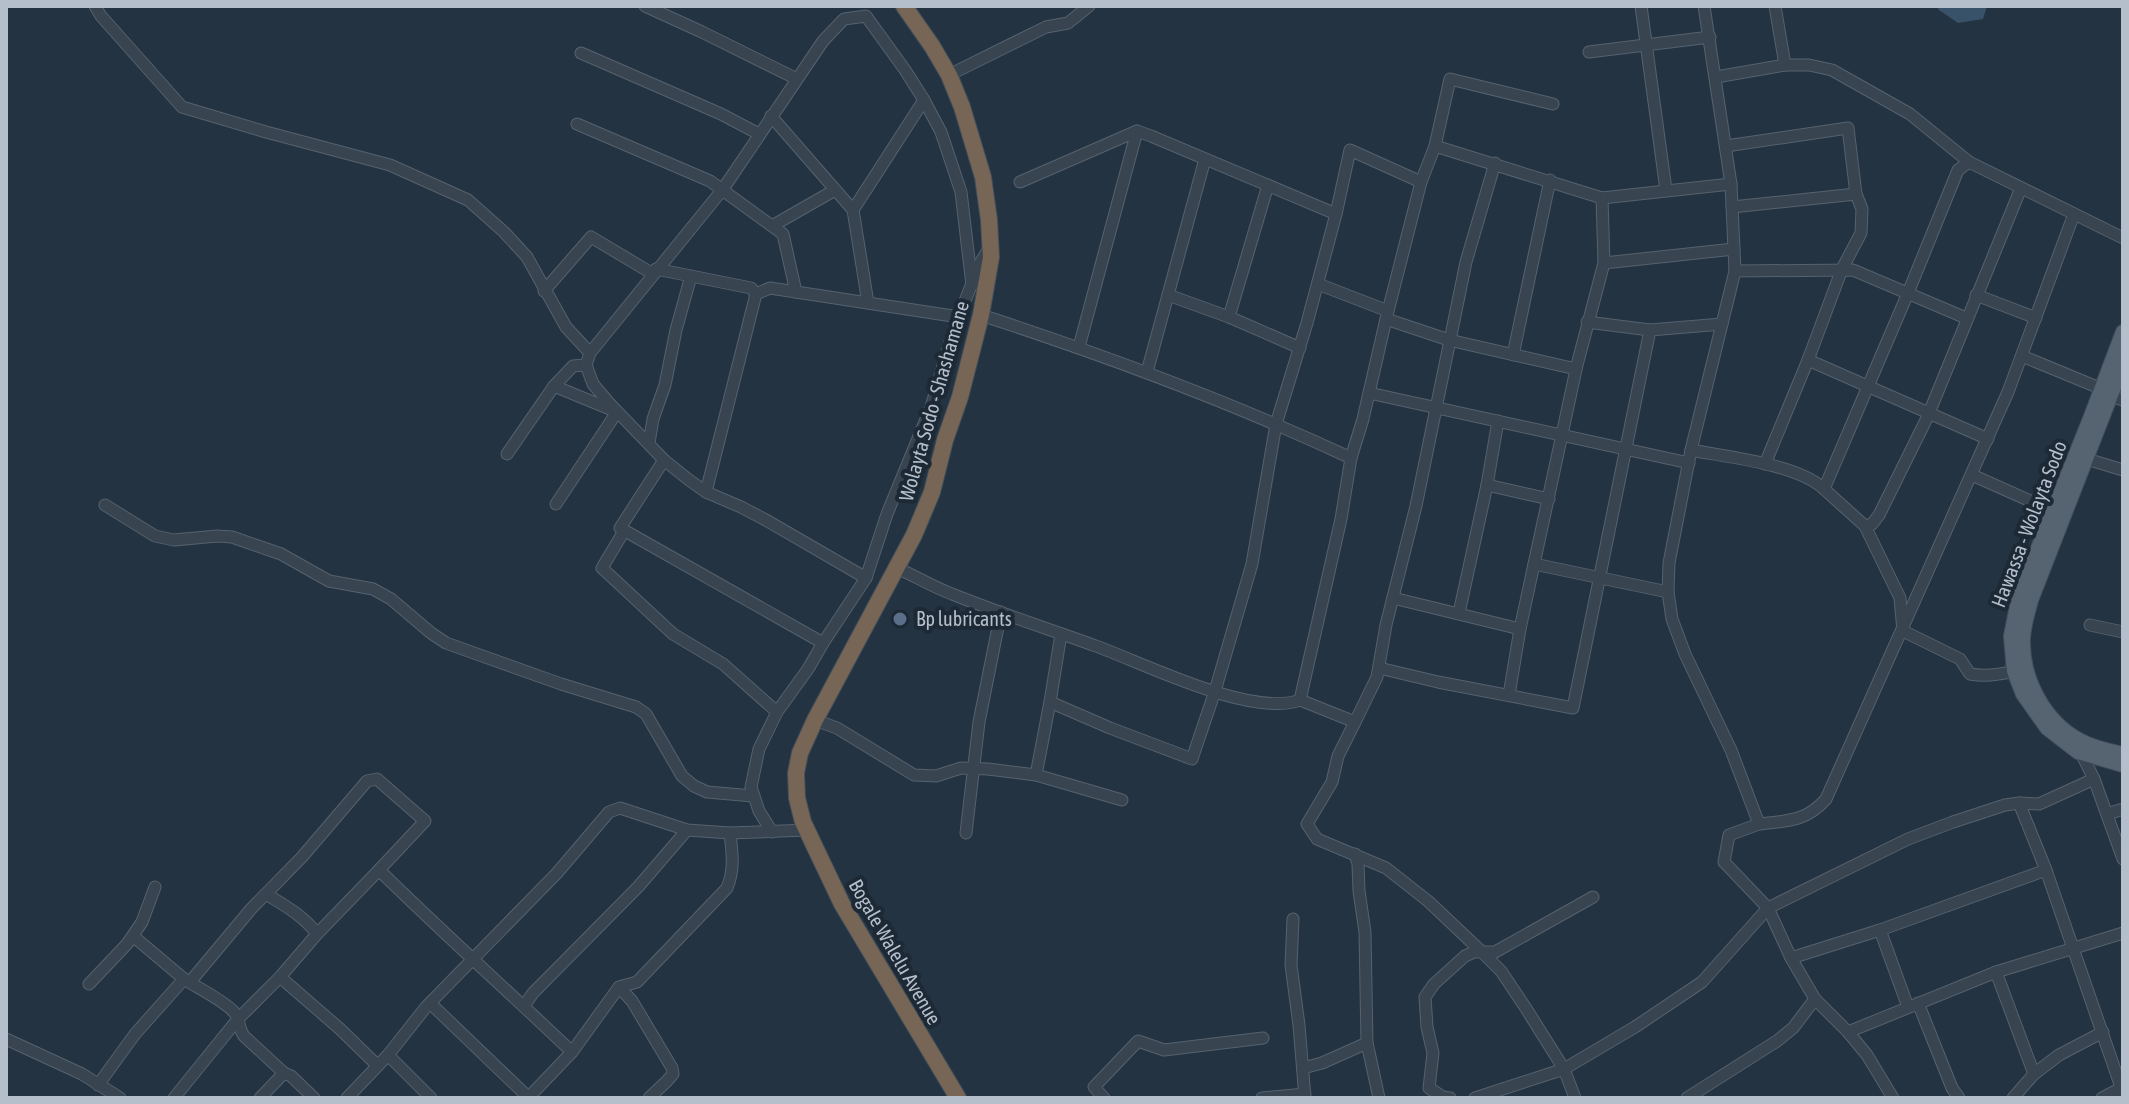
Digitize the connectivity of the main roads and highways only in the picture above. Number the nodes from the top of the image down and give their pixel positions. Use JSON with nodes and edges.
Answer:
{"nodes":[{"id":1,"x":904,"y":6,"type":"edge"},
{"id":2,"x":2123,"y":332,"type":"edge"},
{"id":3,"x":2123,"y":364,"type":"edge"},
{"id":4,"x":2112,"y":395,"type":"edge"},
{"id":5,"x":2081,"y":457,"type":"junction"},
{"id":6,"x":2034,"y":702,"type":"junction"},
{"id":7,"x":2079,"y":746,"type":"junction"},
{"id":8,"x":2123,"y":754,"type":"edge"},
{"id":9,"x":2123,"y":765,"type":"edge"},
{"id":10,"x":797,"y":798,"type":"joint"},
{"id":11,"x":958,"y":1098,"type":"edge"}],
"edges":[{"from":1,"to":10,"type":"highway","name":"Wolayta Sodo - Shashamane"},
{"from":2,"to":4,"type":"main road","name":"Hawassa - Wolayta Sodo"},
{"from":3,"to":4,"type":"main road","name":"Hawassa - Wolayta Sodo"},
{"from":4,"to":5,"type":"main road","name":"Hawassa - Wolayta Sodo"},
{"from":5,"to":6,"type":"main road","name":"Hawassa - Wolayta Sodo"},
{"from":5,"to":6,"type":"main road","name":"Hawassa - Wolayta Sodo"},
{"from":6,"to":7,"type":"main road","name":"Hawassa - Wolayta Sodo"},
{"from":7,"to":8,"type":"main road"},
{"from":7,"to":9,"type":"main road"},
{"from":10,"to":11,"type":"highway","name":"Bogale Walelu Avenue"}]}
